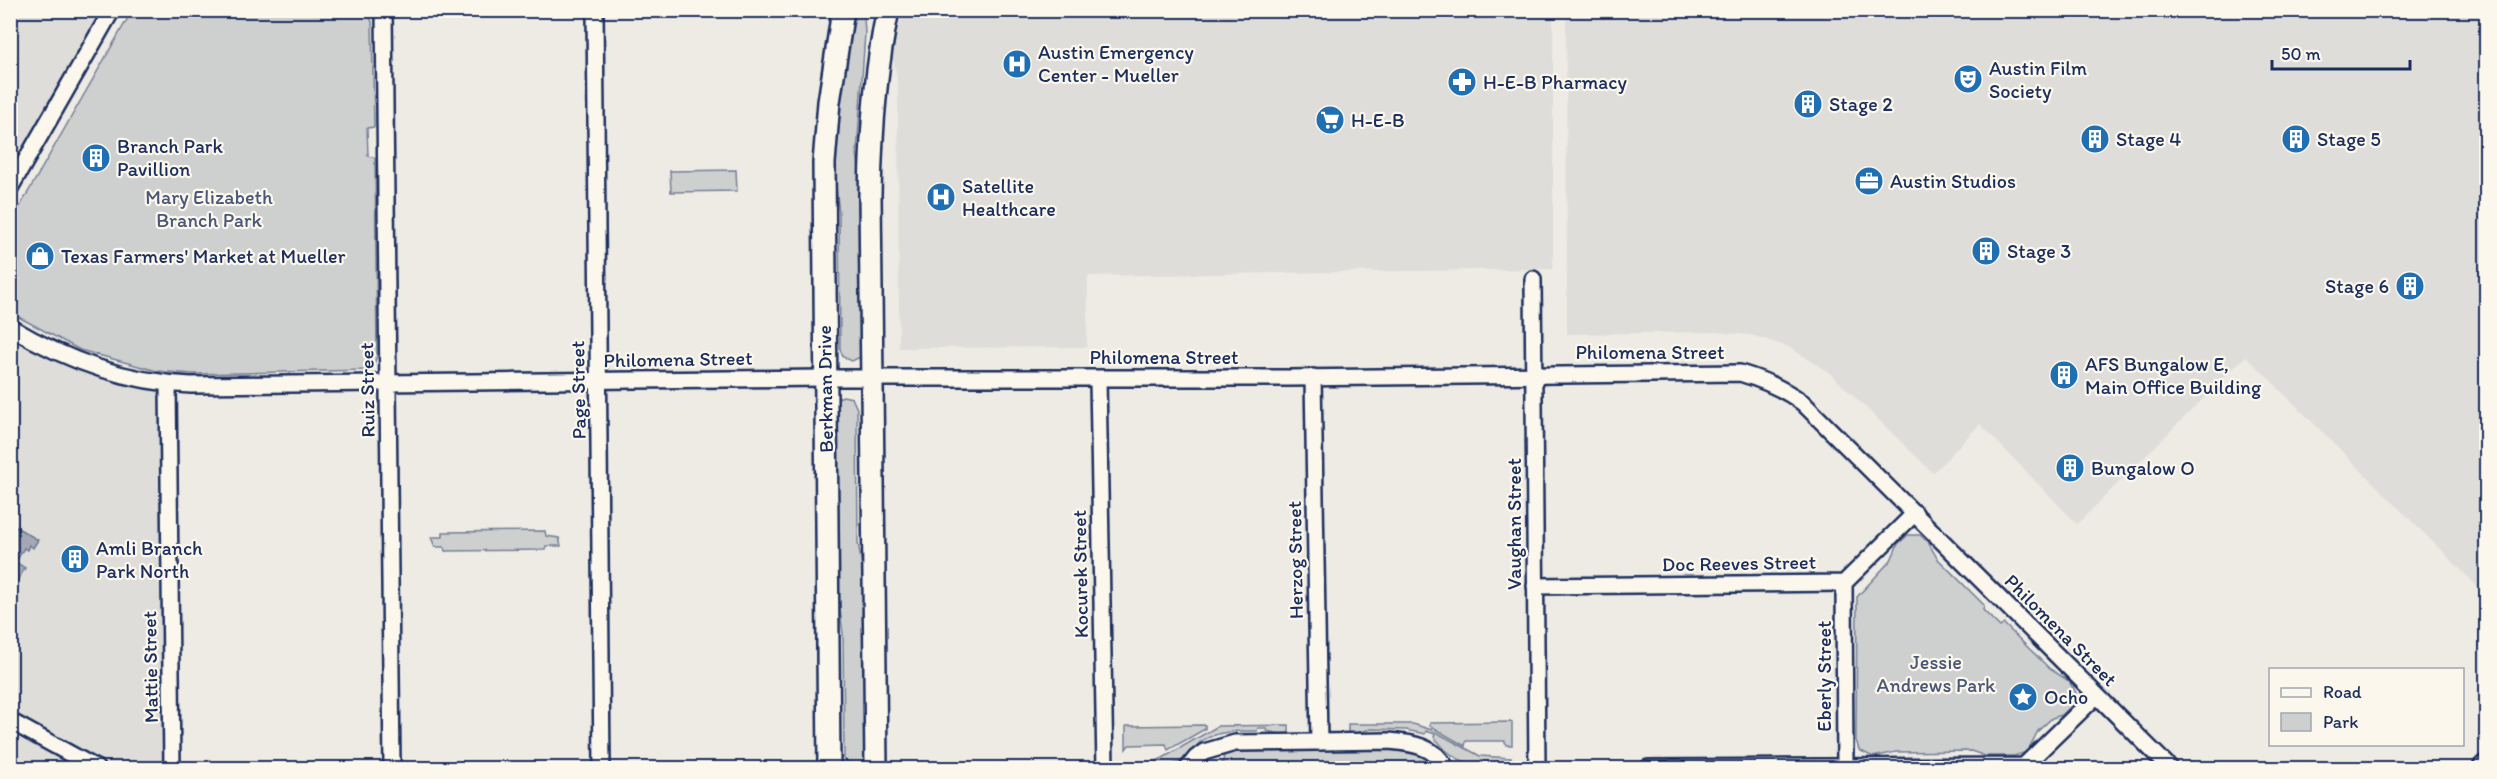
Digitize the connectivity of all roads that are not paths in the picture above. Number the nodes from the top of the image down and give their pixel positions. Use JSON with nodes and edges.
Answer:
{"nodes":[{"id":1,"x":112,"y":10,"type":"edge"},
{"id":2,"x":384,"y":10,"type":"edge"},
{"id":3,"x":595,"y":10,"type":"edge"},
{"id":4,"x":843,"y":10,"type":"edge"},
{"id":5,"x":888,"y":10,"type":"edge"},
{"id":6,"x":10,"y":188,"type":"edge"},
{"id":7,"x":1533,"y":279,"type":"dead end"},
{"id":8,"x":10,"y":327,"type":"edge"},
{"id":9,"x":1534,"y":374,"type":"junction"},
{"id":10,"x":1313,"y":377,"type":"junction"},
{"id":11,"x":824,"y":378,"type":"junction"},
{"id":12,"x":872,"y":378,"type":"junction"},
{"id":13,"x":1098,"y":379,"type":"junction"},
{"id":14,"x":599,"y":381,"type":"junction"},
{"id":15,"x":388,"y":383,"type":"junction"},
{"id":16,"x":168,"y":384,"type":"junction"},
{"id":17,"x":1914,"y":513,"type":"junction"},
{"id":18,"x":1844,"y":583,"type":"junction"},
{"id":19,"x":1535,"y":586,"type":"junction"},
{"id":20,"x":2096,"y":696,"type":"junction"},
{"id":21,"x":10,"y":721,"type":"edge"},
{"id":22,"x":1319,"y":742,"type":"junction"},
{"id":23,"x":2024,"y":767,"type":"edge"},
{"id":24,"x":96,"y":768,"type":"edge"},
{"id":25,"x":172,"y":768,"type":"edge"},
{"id":26,"x":392,"y":768,"type":"edge"},
{"id":27,"x":602,"y":768,"type":"edge"},
{"id":28,"x":829,"y":768,"type":"edge"},
{"id":29,"x":876,"y":768,"type":"edge"},
{"id":30,"x":1105,"y":768,"type":"edge"},
{"id":31,"x":1188,"y":768,"type":"edge"},
{"id":32,"x":1446,"y":768,"type":"edge"},
{"id":33,"x":1537,"y":768,"type":"edge"},
{"id":34,"x":1648,"y":768,"type":"edge"},
{"id":35,"x":1845,"y":768,"type":"edge"},
{"id":36,"x":2170,"y":768,"type":"edge"}],
"edges":[{"from":1,"to":6,"type":"street"},
{"from":2,"to":15,"type":"street","name":"Ruiz Street"},
{"from":3,"to":14,"type":"street","name":"Page Street"},
{"from":4,"to":11,"type":"street","name":"Berkman Drive"},
{"from":5,"to":12,"type":"street"},
{"from":7,"to":9,"type":"street","name":"Vaughan Street"},
{"from":8,"to":16,"type":"street","name":"Philomena Street"},
{"from":9,"to":10,"type":"street","name":"Philomena Street"},
{"from":9,"to":17,"type":"street","name":"Philomena Street"},
{"from":9,"to":19,"type":"street","name":"Vaughan Street"},
{"from":10,"to":13,"type":"street","name":"Philomena Street"},
{"from":10,"to":22,"type":"street","name":"Herzog Street"},
{"from":11,"to":12,"type":"street","name":"Philomena Street"},
{"from":11,"to":14,"type":"street","name":"Philomena Street"},
{"from":11,"to":28,"type":"street","name":"Berkman Drive"},
{"from":12,"to":13,"type":"street","name":"Philomena Street"},
{"from":12,"to":29,"type":"street"},
{"from":13,"to":30,"type":"street","name":"Kocurek Street"},
{"from":14,"to":15,"type":"street","name":"Philomena Street"},
{"from":14,"to":27,"type":"street","name":"Page Street"},
{"from":15,"to":16,"type":"street","name":"Philomena Street"},
{"from":15,"to":26,"type":"street","name":"Ruiz Street"},
{"from":16,"to":25,"type":"street","name":"Mattie Street"},
{"from":17,"to":18,"type":"street"},
{"from":17,"to":20,"type":"street","name":"Philomena Street"},
{"from":18,"to":19,"type":"street","name":"Doc Reeves Street"},
{"from":18,"to":35,"type":"street","name":"Eberly Street"},
{"from":19,"to":33,"type":"street","name":"Vaughan Street"},
{"from":20,"to":23,"type":"street"},
{"from":20,"to":36,"type":"street","name":"Philomena Street"},
{"from":21,"to":24,"type":"street"},
{"from":22,"to":31,"type":"street"},
{"from":22,"to":32,"type":"street"},
{"from":23,"to":35,"type":"street"},
{"from":34,"to":35,"type":"street"}]}
